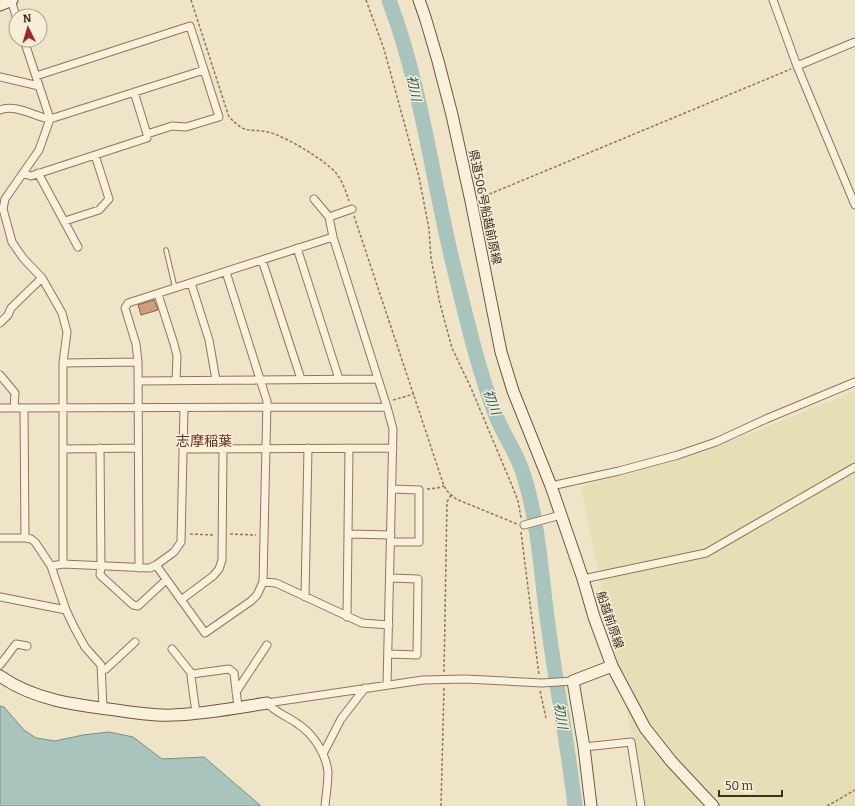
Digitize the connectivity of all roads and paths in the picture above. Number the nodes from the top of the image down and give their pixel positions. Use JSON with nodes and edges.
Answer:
{"nodes":[{"id":1,"x":11,"y":0,"type":"edge"},
{"id":2,"x":366,"y":0,"type":"edge"},
{"id":3,"x":419,"y":0,"type":"edge"},
{"id":4,"x":773,"y":0,"type":"edge"},
{"id":5,"x":0,"y":5,"type":"edge"},
{"id":6,"x":855,"y":42,"type":"edge"},
{"id":7,"x":27,"y":48,"type":"edge"},
{"id":8,"x":798,"y":66,"type":"junction"},
{"id":9,"x":204,"y":70,"type":"junction"},
{"id":10,"x":36,"y":76,"type":"junction"},
{"id":11,"x":0,"y":77,"type":"edge"},
{"id":12,"x":39,"y":86,"type":"junction"},
{"id":13,"x":134,"y":92,"type":"junction"},
{"id":14,"x":0,"y":110,"type":"edge"},
{"id":15,"x":50,"y":119,"type":"junction"},
{"id":16,"x":147,"y":134,"type":"junction"},
{"id":17,"x":96,"y":155,"type":"junction"},
{"id":18,"x":23,"y":173,"type":"junction"},
{"id":19,"x":38,"y":173,"type":"junction"},
{"id":20,"x":314,"y":198,"type":"dead end"},
{"id":21,"x":471,"y":201,"type":"junction"},
{"id":22,"x":855,"y":205,"type":"edge"},
{"id":23,"x":350,"y":209,"type":"dead end"},
{"id":24,"x":329,"y":217,"type":"junction"},
{"id":25,"x":65,"y":221,"type":"junction"},
{"id":26,"x":333,"y":237,"type":"junction"},
{"id":27,"x":78,"y":247,"type":"dead end"},
{"id":28,"x":297,"y":248,"type":"junction"},
{"id":29,"x":166,"y":250,"type":"dead end"},
{"id":30,"x":262,"y":260,"type":"junction"},
{"id":31,"x":226,"y":272,"type":"junction"},
{"id":32,"x":42,"y":278,"type":"junction"},
{"id":33,"x":191,"y":283,"type":"junction"},
{"id":34,"x":176,"y":288,"type":"junction"},
{"id":35,"x":158,"y":294,"type":"junction"},
{"id":36,"x":0,"y":322,"type":"edge"},
{"id":37,"x":138,"y":362,"type":"junction"},
{"id":38,"x":63,"y":363,"type":"junction"},
{"id":39,"x":0,"y":375,"type":"edge"},
{"id":40,"x":339,"y":379,"type":"junction"},
{"id":41,"x":378,"y":379,"type":"junction"},
{"id":42,"x":176,"y":380,"type":"junction"},
{"id":43,"x":216,"y":380,"type":"junction"},
{"id":44,"x":261,"y":380,"type":"junction"},
{"id":45,"x":301,"y":380,"type":"junction"},
{"id":46,"x":138,"y":381,"type":"junction"},
{"id":47,"x":855,"y":382,"type":"edge"},
{"id":48,"x":413,"y":394,"type":"dead end"},
{"id":49,"x":386,"y":405,"type":"junction"},
{"id":50,"x":0,"y":408,"type":"edge"},
{"id":51,"x":14,"y":408,"type":"junction"},
{"id":52,"x":24,"y":408,"type":"junction"},
{"id":53,"x":63,"y":408,"type":"junction"},
{"id":54,"x":138,"y":408,"type":"junction"},
{"id":55,"x":184,"y":408,"type":"junction"},
{"id":56,"x":267,"y":408,"type":"junction"},
{"id":57,"x":524,"y":419,"type":"joint"},
{"id":58,"x":100,"y":448,"type":"junction"},
{"id":59,"x":138,"y":448,"type":"junction"},
{"id":60,"x":223,"y":448,"type":"junction"},
{"id":61,"x":266,"y":448,"type":"junction"},
{"id":62,"x":308,"y":448,"type":"junction"},
{"id":63,"x":349,"y":448,"type":"junction"},
{"id":64,"x":393,"y":448,"type":"junction"},
{"id":65,"x":63,"y":449,"type":"junction"},
{"id":66,"x":184,"y":449,"type":"junction"},
{"id":67,"x":855,"y":467,"type":"edge"},
{"id":68,"x":551,"y":486,"type":"junction"},
{"id":69,"x":392,"y":489,"type":"junction"},
{"id":70,"x":419,"y":490,"type":"junction"},
{"id":71,"x":450,"y":496,"type":"junction"},
{"id":72,"x":561,"y":515,"type":"junction"},
{"id":73,"x":522,"y":525,"type":"junction"},
{"id":74,"x":349,"y":534,"type":"junction"},
{"id":75,"x":0,"y":538,"type":"edge"},
{"id":76,"x":25,"y":538,"type":"junction"},
{"id":77,"x":391,"y":538,"type":"junction"},
{"id":78,"x":63,"y":564,"type":"junction"},
{"id":79,"x":156,"y":565,"type":"junction"},
{"id":80,"x":51,"y":566,"type":"junction"},
{"id":81,"x":101,"y":566,"type":"junction"},
{"id":82,"x":139,"y":568,"type":"junction"},
{"id":83,"x":390,"y":578,"type":"junction"},
{"id":84,"x":583,"y":579,"type":"junction"},
{"id":85,"x":166,"y":580,"type":"junction"},
{"id":86,"x":264,"y":582,"type":"junction"},
{"id":87,"x":0,"y":597,"type":"edge"},
{"id":88,"x":305,"y":597,"type":"junction"},
{"id":89,"x":180,"y":600,"type":"junction"},
{"id":90,"x":66,"y":610,"type":"junction"},
{"id":91,"x":347,"y":617,"type":"junction"},
{"id":92,"x":389,"y":625,"type":"junction"},
{"id":93,"x":135,"y":642,"type":"dead end"},
{"id":94,"x":268,"y":645,"type":"dead end"},
{"id":95,"x":27,"y":646,"type":"dead end"},
{"id":96,"x":172,"y":649,"type":"dead end"},
{"id":97,"x":389,"y":654,"type":"junction"},
{"id":98,"x":0,"y":665,"type":"edge"},
{"id":99,"x":612,"y":666,"type":"junction"},
{"id":100,"x":102,"y":670,"type":"junction"},
{"id":101,"x":192,"y":674,"type":"junction"},
{"id":102,"x":0,"y":676,"type":"edge"},
{"id":103,"x":444,"y":679,"type":"junction"},
{"id":104,"x":573,"y":681,"type":"junction"},
{"id":105,"x":541,"y":683,"type":"junction"},
{"id":106,"x":387,"y":685,"type":"junction"},
{"id":107,"x":365,"y":688,"type":"junction"},
{"id":108,"x":236,"y":692,"type":"junction"},
{"id":109,"x":267,"y":703,"type":"junction"},
{"id":110,"x":238,"y":707,"type":"junction"},
{"id":111,"x":103,"y":708,"type":"junction"},
{"id":112,"x":196,"y":713,"type":"junction"},
{"id":113,"x":546,"y":718,"type":"dead end"},
{"id":114,"x":584,"y":747,"type":"junction"},
{"id":115,"x":323,"y":754,"type":"junction"},
{"id":116,"x":855,"y":790,"type":"edge"},
{"id":117,"x":325,"y":806,"type":"edge"},
{"id":118,"x":441,"y":806,"type":"edge"},
{"id":119,"x":591,"y":806,"type":"edge"},
{"id":120,"x":641,"y":806,"type":"edge"},
{"id":121,"x":713,"y":806,"type":"edge"},
{"id":122,"x":827,"y":806,"type":"edge"}],
"edges":[{"from":1,"to":5,"type":"main road"},
{"from":2,"to":73,"type":"path"},
{"from":3,"to":21,"type":"main road","name":"県道506号船越前原線"},
{"from":4,"to":8,"type":"street"},
{"from":6,"to":8,"type":"street"},
{"from":7,"to":10,"type":"street"},
{"from":8,"to":21,"type":"path"},
{"from":8,"to":22,"type":"street"},
{"from":9,"to":10,"type":"street"},
{"from":9,"to":13,"type":"street"},
{"from":9,"to":16,"type":"street"},
{"from":10,"to":12,"type":"street"},
{"from":11,"to":12,"type":"street"},
{"from":12,"to":15,"type":"street"},
{"from":13,"to":15,"type":"street"},
{"from":13,"to":16,"type":"street"},
{"from":14,"to":15,"type":"street"},
{"from":15,"to":18,"type":"street"},
{"from":16,"to":17,"type":"street"},
{"from":17,"to":19,"type":"street"},
{"from":17,"to":25,"type":"street"},
{"from":18,"to":19,"type":"street"},
{"from":18,"to":32,"type":"street"},
{"from":19,"to":25,"type":"street"},
{"from":20,"to":24,"type":"street"},
{"from":21,"to":57,"type":"main road","name":"県道506号船越前原線"},
{"from":23,"to":24,"type":"street"},
{"from":24,"to":26,"type":"street"},
{"from":25,"to":27,"type":"street"},
{"from":26,"to":28,"type":"street"},
{"from":26,"to":41,"type":"street"},
{"from":28,"to":30,"type":"street"},
{"from":28,"to":40,"type":"street"},
{"from":29,"to":34,"type":"lane"},
{"from":30,"to":31,"type":"street"},
{"from":30,"to":45,"type":"street"},
{"from":31,"to":33,"type":"street"},
{"from":31,"to":44,"type":"street"},
{"from":32,"to":36,"type":"street"},
{"from":32,"to":38,"type":"street"},
{"from":33,"to":34,"type":"street"},
{"from":33,"to":43,"type":"street"},
{"from":34,"to":35,"type":"street"},
{"from":35,"to":37,"type":"street"},
{"from":35,"to":42,"type":"street"},
{"from":37,"to":38,"type":"street"},
{"from":37,"to":46,"type":"street"},
{"from":38,"to":53,"type":"street"},
{"from":39,"to":51,"type":"street"},
{"from":40,"to":41,"type":"street"},
{"from":40,"to":45,"type":"street"},
{"from":41,"to":49,"type":"street"},
{"from":42,"to":43,"type":"street"},
{"from":42,"to":46,"type":"street"},
{"from":43,"to":44,"type":"street"},
{"from":44,"to":45,"type":"street"},
{"from":44,"to":56,"type":"street"},
{"from":46,"to":54,"type":"street"},
{"from":47,"to":68,"type":"street"},
{"from":48,"to":49,"type":"path"},
{"from":49,"to":56,"type":"street"},
{"from":49,"to":64,"type":"street"},
{"from":50,"to":51,"type":"street"},
{"from":51,"to":52,"type":"street"},
{"from":52,"to":53,"type":"street"},
{"from":52,"to":76,"type":"street"},
{"from":53,"to":54,"type":"street"},
{"from":53,"to":65,"type":"street"},
{"from":54,"to":55,"type":"street"},
{"from":54,"to":59,"type":"street"},
{"from":55,"to":56,"type":"street"},
{"from":55,"to":66,"type":"street"},
{"from":56,"to":61,"type":"street"},
{"from":57,"to":68,"type":"main road","name":"船越前原線"},
{"from":58,"to":59,"type":"street"},
{"from":58,"to":65,"type":"street"},
{"from":58,"to":81,"type":"street"},
{"from":59,"to":82,"type":"street"},
{"from":60,"to":61,"type":"street"},
{"from":60,"to":66,"type":"street"},
{"from":60,"to":89,"type":"street"},
{"from":61,"to":62,"type":"street"},
{"from":61,"to":86,"type":"street"},
{"from":62,"to":63,"type":"street"},
{"from":62,"to":88,"type":"street"},
{"from":63,"to":64,"type":"street"},
{"from":63,"to":74,"type":"street"},
{"from":64,"to":69,"type":"street"},
{"from":65,"to":78,"type":"street"},
{"from":66,"to":79,"type":"street"},
{"from":67,"to":84,"type":"street"},
{"from":68,"to":72,"type":"main road","name":"船越前原線"},
{"from":69,"to":70,"type":"street"},
{"from":69,"to":77,"type":"street"},
{"from":70,"to":71,"type":"path"},
{"from":70,"to":77,"type":"street"},
{"from":71,"to":73,"type":"path"},
{"from":71,"to":103,"type":"path"},
{"from":72,"to":73,"type":"street"},
{"from":72,"to":84,"type":"main road","name":"船越前原線"},
{"from":73,"to":105,"type":"path"},
{"from":74,"to":77,"type":"street"},
{"from":74,"to":91,"type":"street"},
{"from":75,"to":76,"type":"street"},
{"from":76,"to":80,"type":"street"},
{"from":77,"to":83,"type":"street"},
{"from":78,"to":80,"type":"street"},
{"from":78,"to":81,"type":"street"},
{"from":79,"to":82,"type":"street"},
{"from":79,"to":85,"type":"street"},
{"from":80,"to":90,"type":"street"},
{"from":81,"to":82,"type":"street"},
{"from":81,"to":85,"type":"street"},
{"from":83,"to":92,"type":"street"},
{"from":83,"to":97,"type":"street"},
{"from":84,"to":99,"type":"main road","name":"船越前原線"},
{"from":85,"to":89,"type":"street"},
{"from":86,"to":88,"type":"street"},
{"from":86,"to":89,"type":"street"},
{"from":87,"to":90,"type":"street"},
{"from":88,"to":91,"type":"street"},
{"from":90,"to":100,"type":"street"},
{"from":91,"to":92,"type":"street"},
{"from":92,"to":97,"type":"street"},
{"from":93,"to":100,"type":"street"},
{"from":94,"to":108,"type":"street"},
{"from":95,"to":98,"type":"street"},
{"from":96,"to":101,"type":"street"},
{"from":97,"to":106,"type":"street"},
{"from":99,"to":104,"type":"main road"},
{"from":99,"to":121,"type":"main road","name":"船越前原線"},
{"from":100,"to":111,"type":"street"},
{"from":101,"to":108,"type":"street"},
{"from":101,"to":112,"type":"street"},
{"from":102,"to":111,"type":"main road"},
{"from":103,"to":105,"type":"street"},
{"from":103,"to":106,"type":"street"},
{"from":103,"to":118,"type":"path"},
{"from":104,"to":105,"type":"street"},
{"from":104,"to":114,"type":"main road"},
{"from":105,"to":113,"type":"path"},
{"from":106,"to":107,"type":"street"},
{"from":107,"to":109,"type":"street"},
{"from":107,"to":115,"type":"street"},
{"from":108,"to":110,"type":"street"},
{"from":109,"to":110,"type":"main road"},
{"from":109,"to":115,"type":"street"},
{"from":110,"to":112,"type":"main road"},
{"from":111,"to":112,"type":"main road"},
{"from":114,"to":119,"type":"main road"},
{"from":114,"to":120,"type":"street"},
{"from":115,"to":117,"type":"street"},
{"from":116,"to":122,"type":"path"}]}
